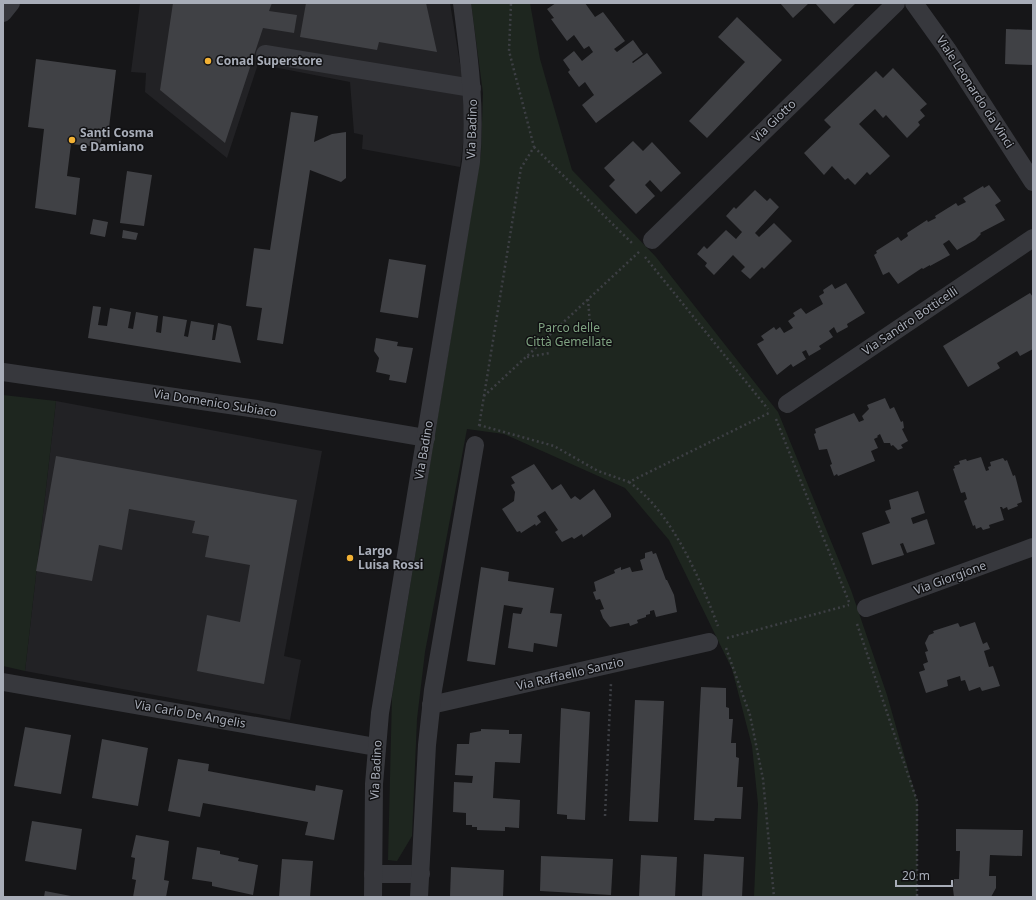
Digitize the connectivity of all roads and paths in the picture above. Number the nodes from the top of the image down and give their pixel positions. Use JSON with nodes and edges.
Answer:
{"nodes":[{"id":1,"x":462,"y":3,"type":"edge"},
{"id":2,"x":511,"y":3,"type":"edge"},
{"id":3,"x":896,"y":3,"type":"edge"},
{"id":4,"x":914,"y":3,"type":"edge"},
{"id":5,"x":265,"y":54,"type":"dead end"},
{"id":6,"x":472,"y":88,"type":"junction"},
{"id":7,"x":534,"y":147,"type":"junction"},
{"id":8,"x":1033,"y":182,"type":"edge"},
{"id":9,"x":1033,"y":238,"type":"edge"},
{"id":10,"x":646,"y":245,"type":"junction"},
{"id":11,"x":588,"y":299,"type":"junction"},
{"id":12,"x":590,"y":325,"type":"dead end"},
{"id":13,"x":550,"y":353,"type":"dead end"},
{"id":14,"x":526,"y":357,"type":"junction"},
{"id":15,"x":3,"y":372,"type":"edge"},
{"id":16,"x":484,"y":396,"type":"junction"},
{"id":17,"x":788,"y":404,"type":"joint"},
{"id":18,"x":771,"y":412,"type":"junction"},
{"id":19,"x":479,"y":425,"type":"junction"},
{"id":20,"x":426,"y":438,"type":"junction"},
{"id":21,"x":475,"y":445,"type":"joint"},
{"id":22,"x":629,"y":482,"type":"junction"},
{"id":23,"x":1033,"y":547,"type":"edge"},
{"id":24,"x":856,"y":611,"type":"junction"},
{"id":25,"x":716,"y":640,"type":"junction"},
{"id":26,"x":612,"y":664,"type":"junction"},
{"id":27,"x":3,"y":682,"type":"edge"},
{"id":28,"x":431,"y":705,"type":"junction"},
{"id":29,"x":376,"y":747,"type":"junction"},
{"id":30,"x":605,"y":816,"type":"dead end"},
{"id":31,"x":373,"y":874,"type":"junction"},
{"id":32,"x":421,"y":874,"type":"junction"},
{"id":33,"x":373,"y":897,"type":"edge"},
{"id":34,"x":419,"y":897,"type":"edge"},
{"id":35,"x":774,"y":897,"type":"edge"},
{"id":36,"x":917,"y":897,"type":"edge"}],
"edges":[{"from":1,"to":6,"type":"street","name":"Via Badino"},
{"from":2,"to":7,"type":"path"},
{"from":3,"to":10,"type":"street","name":"Via Giotto"},
{"from":4,"to":8,"type":"street","name":"Viale Leonardo da Vinci"},
{"from":5,"to":6,"type":"street"},
{"from":6,"to":20,"type":"street","name":"Via Badino"},
{"from":7,"to":10,"type":"path"},
{"from":7,"to":16,"type":"path"},
{"from":9,"to":17,"type":"street","name":"Via Sandro Botticelli"},
{"from":10,"to":11,"type":"path"},
{"from":10,"to":18,"type":"path"},
{"from":11,"to":12,"type":"path"},
{"from":11,"to":14,"type":"path"},
{"from":13,"to":14,"type":"path"},
{"from":14,"to":16,"type":"path"},
{"from":15,"to":20,"type":"street","name":"Via Domenico Subiaco"},
{"from":16,"to":19,"type":"path"},
{"from":17,"to":18,"type":"path"},
{"from":18,"to":22,"type":"path"},
{"from":18,"to":24,"type":"path"},
{"from":19,"to":21,"type":"path"},
{"from":19,"to":22,"type":"path"},
{"from":20,"to":29,"type":"street","name":"Via Badino"},
{"from":21,"to":28,"type":"street"},
{"from":22,"to":25,"type":"path"},
{"from":23,"to":24,"type":"street","name":"Via Giorgione"},
{"from":24,"to":25,"type":"path"},
{"from":24,"to":36,"type":"path"},
{"from":25,"to":26,"type":"street","name":"Via Raffaello Sanzio"},
{"from":25,"to":35,"type":"path"},
{"from":26,"to":28,"type":"street","name":"Via Raffaello Sanzio"},
{"from":26,"to":30,"type":"path"},
{"from":27,"to":29,"type":"street","name":"Via Carlo De Angelis"},
{"from":28,"to":32,"type":"street"},
{"from":29,"to":31,"type":"street","name":"Via Badino"},
{"from":31,"to":32,"type":"street"},
{"from":31,"to":33,"type":"street","name":"Via Badino"},
{"from":32,"to":34,"type":"street"}]}
